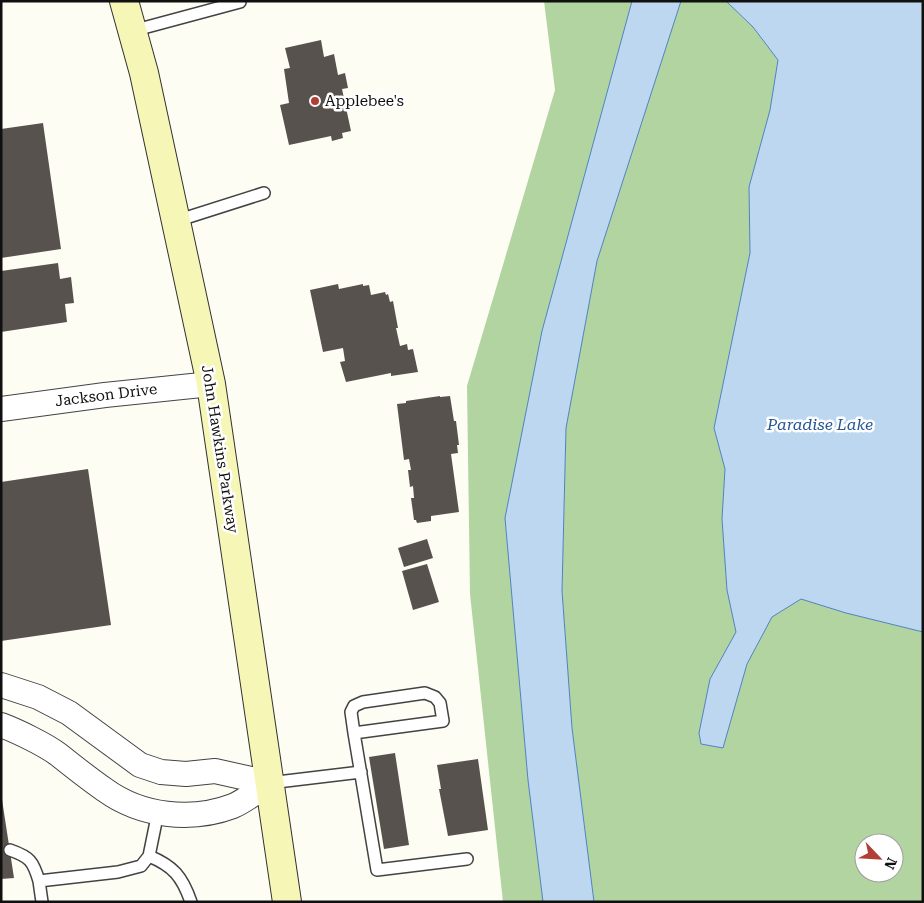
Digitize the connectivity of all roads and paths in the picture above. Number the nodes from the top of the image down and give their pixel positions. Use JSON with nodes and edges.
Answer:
{"nodes":[{"id":1,"x":124,"y":1,"type":"edge"},
{"id":2,"x":240,"y":2,"type":"edge"},
{"id":3,"x":132,"y":31,"type":"junction"},
{"id":4,"x":264,"y":193,"type":"dead end"},
{"id":5,"x":176,"y":221,"type":"junction"},
{"id":6,"x":211,"y":384,"type":"junction"},
{"id":7,"x":1,"y":409,"type":"edge"},
{"id":8,"x":1,"y":685,"type":"edge"},
{"id":9,"x":1,"y":725,"type":"edge"},
{"id":10,"x":354,"y":734,"type":"junction"},
{"id":11,"x":360,"y":772,"type":"junction"},
{"id":12,"x":268,"y":783,"type":"junction"},
{"id":13,"x":158,"y":812,"type":"junction"},
{"id":14,"x":10,"y":850,"type":"dead end"},
{"id":15,"x":149,"y":856,"type":"junction"},
{"id":16,"x":467,"y":859,"type":"dead end"},
{"id":17,"x":39,"y":881,"type":"junction"},
{"id":18,"x":42,"y":902,"type":"edge"},
{"id":19,"x":191,"y":902,"type":"edge"},
{"id":20,"x":287,"y":902,"type":"edge"}],
"edges":[{"from":1,"to":3,"type":"main road","name":"John Hawkins Parkway"},
{"from":2,"to":3,"type":"lane"},
{"from":3,"to":5,"type":"main road","name":"John Hawkins Parkway"},
{"from":4,"to":5,"type":"lane"},
{"from":5,"to":6,"type":"main road","name":"John Hawkins Parkway"},
{"from":6,"to":7,"type":"street","name":"Jackson Drive"},
{"from":6,"to":12,"type":"main road","name":"John Hawkins Parkway"},
{"from":8,"to":12,"type":"street"},
{"from":9,"to":13,"type":"street"},
{"from":10,"to":10,"type":"lane"},
{"from":10,"to":11,"type":"lane"},
{"from":11,"to":12,"type":"lane"},
{"from":11,"to":16,"type":"lane"},
{"from":12,"to":13,"type":"street"},
{"from":12,"to":20,"type":"main road","name":"John Hawkins Parkway"},
{"from":13,"to":15,"type":"lane"},
{"from":14,"to":17,"type":"lane"},
{"from":15,"to":17,"type":"lane"},
{"from":15,"to":19,"type":"lane"},
{"from":17,"to":18,"type":"lane"}]}
